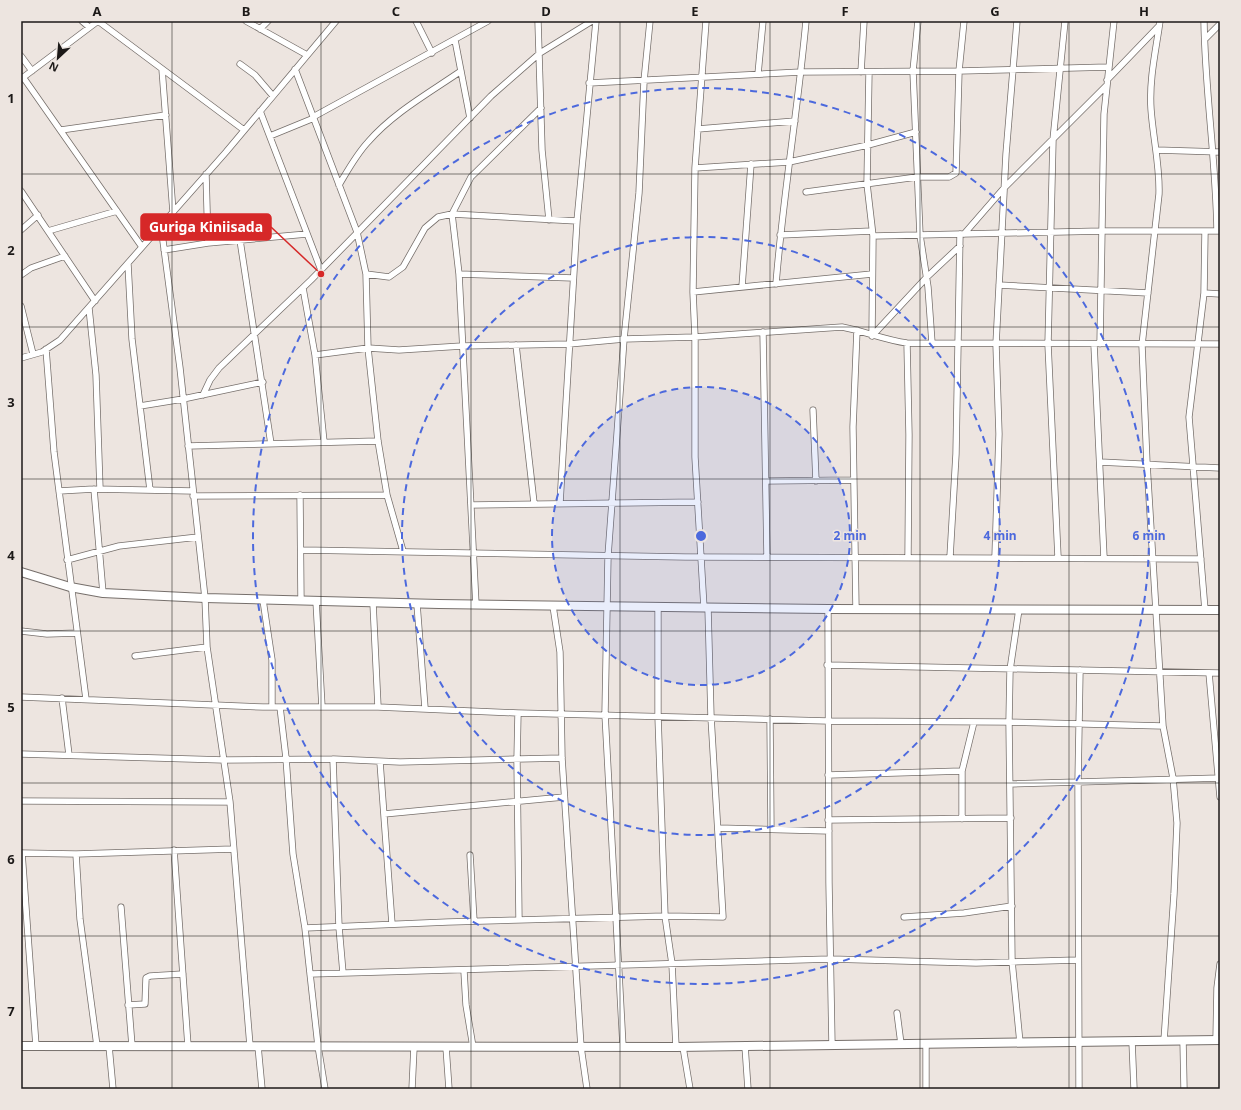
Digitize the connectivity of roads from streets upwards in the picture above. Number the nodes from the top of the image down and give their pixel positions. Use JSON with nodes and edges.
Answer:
{"nodes":[{"id":1,"x":82,"y":21,"type":"edge"},
{"id":2,"x":98,"y":21,"type":"edge"},
{"id":3,"x":246,"y":21,"type":"edge"},
{"id":4,"x":268,"y":21,"type":"edge"},
{"id":5,"x":336,"y":21,"type":"edge"},
{"id":6,"x":416,"y":21,"type":"edge"},
{"id":7,"x":488,"y":21,"type":"edge"},
{"id":8,"x":538,"y":21,"type":"edge"},
{"id":9,"x":592,"y":21,"type":"edge"},
{"id":10,"x":596,"y":21,"type":"edge"},
{"id":11,"x":650,"y":21,"type":"edge"},
{"id":12,"x":706,"y":21,"type":"edge"},
{"id":13,"x":764,"y":21,"type":"edge"},
{"id":14,"x":806,"y":21,"type":"edge"},
{"id":15,"x":864,"y":21,"type":"edge"},
{"id":16,"x":918,"y":21,"type":"edge"},
{"id":17,"x":964,"y":21,"type":"edge"},
{"id":18,"x":1017,"y":21,"type":"edge"},
{"id":19,"x":1064,"y":21,"type":"edge"},
{"id":20,"x":1114,"y":21,"type":"edge"},
{"id":21,"x":1204,"y":21,"type":"edge"},
{"id":22,"x":1160,"y":23,"type":"edge"},
{"id":23,"x":1220,"y":24,"type":"edge"},
{"id":24,"x":89,"y":27,"type":"junction"},
{"id":25,"x":260,"y":29,"type":"junction"},
{"id":26,"x":1205,"y":39,"type":"junction"},
{"id":27,"x":455,"y":40,"type":"junction"},
{"id":28,"x":432,"y":53,"type":"junction"},
{"id":29,"x":540,"y":53,"type":"junction"},
{"id":30,"x":307,"y":55,"type":"junction"},
{"id":31,"x":21,"y":56,"type":"edge"},
{"id":32,"x":240,"y":64,"type":"dead end"},
{"id":33,"x":1108,"y":67,"type":"junction"},
{"id":34,"x":162,"y":69,"type":"junction"},
{"id":35,"x":295,"y":69,"type":"junction"},
{"id":36,"x":1059,"y":69,"type":"junction"},
{"id":37,"x":1012,"y":70,"type":"junction"},
{"id":38,"x":32,"y":71,"type":"junction"},
{"id":39,"x":461,"y":71,"type":"junction"},
{"id":40,"x":914,"y":71,"type":"junction"},
{"id":41,"x":959,"y":71,"type":"junction"},
{"id":42,"x":801,"y":72,"type":"junction"},
{"id":43,"x":862,"y":72,"type":"junction"},
{"id":44,"x":869,"y":72,"type":"junction"},
{"id":45,"x":758,"y":74,"type":"junction"},
{"id":46,"x":22,"y":78,"type":"edge"},
{"id":47,"x":702,"y":78,"type":"junction"},
{"id":48,"x":644,"y":81,"type":"junction"},
{"id":49,"x":1107,"y":83,"type":"junction"},
{"id":50,"x":590,"y":84,"type":"junction"},
{"id":51,"x":273,"y":96,"type":"junction"},
{"id":52,"x":541,"y":108,"type":"junction"},
{"id":53,"x":260,"y":111,"type":"junction"},
{"id":54,"x":166,"y":115,"type":"junction"},
{"id":55,"x":313,"y":118,"type":"junction"},
{"id":56,"x":470,"y":118,"type":"junction"},
{"id":57,"x":795,"y":121,"type":"junction"},
{"id":58,"x":698,"y":129,"type":"junction"},
{"id":59,"x":60,"y":130,"type":"junction"},
{"id":60,"x":244,"y":130,"type":"junction"},
{"id":61,"x":916,"y":132,"type":"junction"},
{"id":62,"x":270,"y":136,"type":"junction"},
{"id":63,"x":1053,"y":140,"type":"junction"},
{"id":64,"x":868,"y":145,"type":"junction"},
{"id":65,"x":1156,"y":150,"type":"junction"},
{"id":66,"x":1212,"y":152,"type":"junction"},
{"id":67,"x":1220,"y":152,"type":"edge"},
{"id":68,"x":789,"y":162,"type":"junction"},
{"id":69,"x":751,"y":164,"type":"junction"},
{"id":70,"x":695,"y":168,"type":"junction"},
{"id":71,"x":206,"y":174,"type":"junction"},
{"id":72,"x":917,"y":176,"type":"junction"},
{"id":73,"x":867,"y":184,"type":"junction"},
{"id":74,"x":339,"y":185,"type":"junction"},
{"id":75,"x":1004,"y":188,"type":"junction"},
{"id":76,"x":21,"y":191,"type":"edge"},
{"id":77,"x":806,"y":192,"type":"dead end"},
{"id":78,"x":117,"y":211,"type":"junction"},
{"id":79,"x":173,"y":212,"type":"junction"},
{"id":80,"x":452,"y":214,"type":"junction"},
{"id":81,"x":38,"y":216,"type":"junction"},
{"id":82,"x":549,"y":220,"type":"junction"},
{"id":83,"x":577,"y":221,"type":"junction"},
{"id":84,"x":161,"y":226,"type":"junction"},
{"id":85,"x":21,"y":230,"type":"edge"},
{"id":86,"x":48,"y":231,"type":"junction"},
{"id":87,"x":1102,"y":231,"type":"junction"},
{"id":88,"x":1219,"y":231,"type":"edge"},
{"id":89,"x":357,"y":232,"type":"junction"},
{"id":90,"x":1050,"y":232,"type":"junction"},
{"id":91,"x":1155,"y":232,"type":"junction"},
{"id":92,"x":1205,"y":232,"type":"junction"},
{"id":93,"x":1002,"y":233,"type":"junction"},
{"id":94,"x":307,"y":234,"type":"junction"},
{"id":95,"x":872,"y":234,"type":"junction"},
{"id":96,"x":962,"y":234,"type":"junction"},
{"id":97,"x":780,"y":235,"type":"junction"},
{"id":98,"x":920,"y":235,"type":"junction"},
{"id":99,"x":240,"y":240,"type":"junction"},
{"id":100,"x":208,"y":243,"type":"junction"},
{"id":101,"x":960,"y":246,"type":"junction"},
{"id":102,"x":142,"y":247,"type":"junction"},
{"id":103,"x":164,"y":250,"type":"junction"},
{"id":104,"x":65,"y":256,"type":"junction"},
{"id":105,"x":128,"y":264,"type":"junction"},
{"id":106,"x":321,"y":270,"type":"junction"},
{"id":107,"x":366,"y":274,"type":"junction"},
{"id":108,"x":459,"y":274,"type":"junction"},
{"id":109,"x":872,"y":274,"type":"junction"},
{"id":110,"x":21,"y":275,"type":"edge"},
{"id":111,"x":927,"y":277,"type":"junction"},
{"id":112,"x":574,"y":278,"type":"junction"},
{"id":113,"x":776,"y":284,"type":"junction"},
{"id":114,"x":999,"y":285,"type":"junction"},
{"id":115,"x":742,"y":287,"type":"junction"},
{"id":116,"x":303,"y":288,"type":"junction"},
{"id":117,"x":1049,"y":289,"type":"junction"},
{"id":118,"x":1100,"y":290,"type":"junction"},
{"id":119,"x":693,"y":292,"type":"junction"},
{"id":120,"x":1148,"y":293,"type":"junction"},
{"id":121,"x":1204,"y":293,"type":"junction"},
{"id":122,"x":1220,"y":294,"type":"edge"},
{"id":123,"x":95,"y":301,"type":"junction"},
{"id":124,"x":21,"y":306,"type":"edge"},
{"id":125,"x":89,"y":308,"type":"junction"},
{"id":126,"x":857,"y":330,"type":"junction"},
{"id":127,"x":763,"y":332,"type":"junction"},
{"id":128,"x":255,"y":334,"type":"junction"},
{"id":129,"x":872,"y":336,"type":"junction"},
{"id":130,"x":695,"y":337,"type":"junction"},
{"id":131,"x":624,"y":339,"type":"junction"},
{"id":132,"x":907,"y":343,"type":"junction"},
{"id":133,"x":932,"y":343,"type":"junction"},
{"id":134,"x":957,"y":343,"type":"junction"},
{"id":135,"x":569,"y":344,"type":"junction"},
{"id":136,"x":996,"y":344,"type":"junction"},
{"id":137,"x":1048,"y":344,"type":"junction"},
{"id":138,"x":1097,"y":344,"type":"junction"},
{"id":139,"x":1196,"y":344,"type":"junction"},
{"id":140,"x":1220,"y":344,"type":"edge"},
{"id":141,"x":516,"y":345,"type":"junction"},
{"id":142,"x":1142,"y":345,"type":"junction"},
{"id":143,"x":462,"y":346,"type":"junction"},
{"id":144,"x":368,"y":348,"type":"junction"},
{"id":145,"x":46,"y":349,"type":"junction"},
{"id":146,"x":33,"y":354,"type":"junction"},
{"id":147,"x":315,"y":355,"type":"junction"},
{"id":148,"x":21,"y":358,"type":"edge"},
{"id":149,"x":263,"y":382,"type":"junction"},
{"id":150,"x":203,"y":395,"type":"junction"},
{"id":151,"x":183,"y":399,"type":"junction"},
{"id":152,"x":140,"y":406,"type":"junction"},
{"id":153,"x":813,"y":410,"type":"dead end"},
{"id":154,"x":378,"y":441,"type":"junction"},
{"id":155,"x":324,"y":442,"type":"junction"},
{"id":156,"x":271,"y":444,"type":"junction"},
{"id":157,"x":188,"y":446,"type":"junction"},
{"id":158,"x":1100,"y":462,"type":"junction"},
{"id":159,"x":1147,"y":464,"type":"junction"},
{"id":160,"x":1194,"y":467,"type":"junction"},
{"id":161,"x":1220,"y":468,"type":"edge"},
{"id":162,"x":816,"y":480,"type":"junction"},
{"id":163,"x":853,"y":480,"type":"junction"},
{"id":164,"x":766,"y":481,"type":"junction"},
{"id":165,"x":97,"y":489,"type":"junction"},
{"id":166,"x":150,"y":490,"type":"junction"},
{"id":167,"x":59,"y":491,"type":"junction"},
{"id":168,"x":193,"y":494,"type":"junction"},
{"id":169,"x":300,"y":495,"type":"junction"},
{"id":170,"x":388,"y":495,"type":"junction"},
{"id":171,"x":611,"y":502,"type":"junction"},
{"id":172,"x":698,"y":502,"type":"junction"},
{"id":173,"x":534,"y":503,"type":"junction"},
{"id":174,"x":560,"y":503,"type":"junction"},
{"id":175,"x":471,"y":505,"type":"junction"},
{"id":176,"x":198,"y":537,"type":"junction"},
{"id":177,"x":302,"y":550,"type":"junction"},
{"id":178,"x":99,"y":551,"type":"junction"},
{"id":179,"x":403,"y":551,"type":"junction"},
{"id":180,"x":475,"y":554,"type":"junction"},
{"id":181,"x":608,"y":556,"type":"junction"},
{"id":182,"x":701,"y":557,"type":"junction"},
{"id":183,"x":767,"y":557,"type":"junction"},
{"id":184,"x":855,"y":557,"type":"junction"},
{"id":185,"x":908,"y":557,"type":"junction"},
{"id":186,"x":950,"y":557,"type":"junction"},
{"id":187,"x":995,"y":557,"type":"junction"},
{"id":188,"x":1058,"y":557,"type":"junction"},
{"id":189,"x":1104,"y":558,"type":"junction"},
{"id":190,"x":1153,"y":558,"type":"junction"},
{"id":191,"x":1201,"y":559,"type":"junction"},
{"id":192,"x":67,"y":560,"type":"junction"},
{"id":193,"x":21,"y":572,"type":"edge"},
{"id":194,"x":70,"y":587,"type":"junction"},
{"id":195,"x":103,"y":593,"type":"junction"},
{"id":196,"x":205,"y":598,"type":"junction"},
{"id":197,"x":263,"y":600,"type":"junction"},
{"id":198,"x":301,"y":601,"type":"junction"},
{"id":199,"x":316,"y":601,"type":"junction"},
{"id":200,"x":372,"y":603,"type":"junction"},
{"id":201,"x":417,"y":604,"type":"junction"},
{"id":202,"x":476,"y":605,"type":"junction"},
{"id":203,"x":553,"y":606,"type":"junction"},
{"id":204,"x":607,"y":606,"type":"junction"},
{"id":205,"x":658,"y":607,"type":"junction"},
{"id":206,"x":706,"y":608,"type":"junction"},
{"id":207,"x":856,"y":608,"type":"junction"},
{"id":208,"x":828,"y":610,"type":"junction"},
{"id":209,"x":1019,"y":610,"type":"junction"},
{"id":210,"x":1156,"y":610,"type":"junction"},
{"id":211,"x":1205,"y":610,"type":"junction"},
{"id":212,"x":1220,"y":610,"type":"edge"},
{"id":213,"x":21,"y":631,"type":"edge"},
{"id":214,"x":76,"y":633,"type":"junction"},
{"id":215,"x":207,"y":647,"type":"junction"},
{"id":216,"x":135,"y":656,"type":"dead end"},
{"id":217,"x":827,"y":665,"type":"junction"},
{"id":218,"x":1010,"y":670,"type":"junction"},
{"id":219,"x":1080,"y":670,"type":"junction"},
{"id":220,"x":1160,"y":672,"type":"junction"},
{"id":221,"x":1209,"y":672,"type":"junction"},
{"id":222,"x":1220,"y":672,"type":"edge"},
{"id":223,"x":21,"y":697,"type":"edge"},
{"id":224,"x":62,"y":698,"type":"junction"},
{"id":225,"x":86,"y":699,"type":"junction"},
{"id":226,"x":216,"y":704,"type":"junction"},
{"id":227,"x":322,"y":706,"type":"junction"},
{"id":228,"x":272,"y":707,"type":"junction"},
{"id":229,"x":280,"y":707,"type":"junction"},
{"id":230,"x":378,"y":707,"type":"junction"},
{"id":231,"x":425,"y":708,"type":"junction"},
{"id":232,"x":518,"y":713,"type":"junction"},
{"id":233,"x":560,"y":713,"type":"junction"},
{"id":234,"x":605,"y":714,"type":"junction"},
{"id":235,"x":658,"y":716,"type":"junction"},
{"id":236,"x":710,"y":717,"type":"junction"},
{"id":237,"x":770,"y":719,"type":"junction"},
{"id":238,"x":828,"y":721,"type":"junction"},
{"id":239,"x":974,"y":722,"type":"junction"},
{"id":240,"x":1009,"y":722,"type":"junction"},
{"id":241,"x":1080,"y":724,"type":"junction"},
{"id":242,"x":1163,"y":726,"type":"junction"},
{"id":243,"x":21,"y":754,"type":"edge"},
{"id":244,"x":69,"y":755,"type":"junction"},
{"id":245,"x":286,"y":758,"type":"junction"},
{"id":246,"x":562,"y":758,"type":"junction"},
{"id":247,"x":333,"y":759,"type":"junction"},
{"id":248,"x":224,"y":760,"type":"junction"},
{"id":249,"x":517,"y":760,"type":"junction"},
{"id":250,"x":380,"y":762,"type":"junction"},
{"id":251,"x":962,"y":771,"type":"junction"},
{"id":252,"x":828,"y":775,"type":"junction"},
{"id":253,"x":1173,"y":778,"type":"junction"},
{"id":254,"x":1219,"y":778,"type":"edge"},
{"id":255,"x":1078,"y":783,"type":"junction"},
{"id":256,"x":1010,"y":784,"type":"junction"},
{"id":257,"x":564,"y":797,"type":"junction"},
{"id":258,"x":1220,"y":798,"type":"edge"},
{"id":259,"x":21,"y":801,"type":"edge"},
{"id":260,"x":518,"y":801,"type":"junction"},
{"id":261,"x":230,"y":802,"type":"junction"},
{"id":262,"x":384,"y":814,"type":"junction"},
{"id":263,"x":1011,"y":818,"type":"junction"},
{"id":264,"x":962,"y":819,"type":"junction"},
{"id":265,"x":828,"y":820,"type":"junction"},
{"id":266,"x":718,"y":828,"type":"junction"},
{"id":267,"x":771,"y":830,"type":"junction"},
{"id":268,"x":828,"y":831,"type":"junction"},
{"id":269,"x":233,"y":849,"type":"junction"},
{"id":270,"x":174,"y":850,"type":"junction"},
{"id":271,"x":21,"y":853,"type":"edge"},
{"id":272,"x":76,"y":854,"type":"junction"},
{"id":273,"x":470,"y":855,"type":"dead end"},
{"id":274,"x":1012,"y":906,"type":"junction"},
{"id":275,"x":121,"y":907,"type":"dead end"},
{"id":276,"x":665,"y":916,"type":"junction"},
{"id":277,"x":904,"y":917,"type":"dead end"},
{"id":278,"x":616,"y":918,"type":"junction"},
{"id":279,"x":572,"y":919,"type":"junction"},
{"id":280,"x":519,"y":920,"type":"junction"},
{"id":281,"x":474,"y":921,"type":"junction"},
{"id":282,"x":392,"y":924,"type":"junction"},
{"id":283,"x":339,"y":927,"type":"junction"},
{"id":284,"x":305,"y":928,"type":"junction"},
{"id":285,"x":830,"y":959,"type":"junction"},
{"id":286,"x":1078,"y":960,"type":"junction"},
{"id":287,"x":1012,"y":961,"type":"junction"},
{"id":288,"x":672,"y":964,"type":"junction"},
{"id":289,"x":1220,"y":964,"type":"edge"},
{"id":290,"x":619,"y":965,"type":"junction"},
{"id":291,"x":575,"y":967,"type":"junction"},
{"id":292,"x":464,"y":970,"type":"junction"},
{"id":293,"x":343,"y":973,"type":"junction"},
{"id":294,"x":183,"y":974,"type":"junction"},
{"id":295,"x":310,"y":974,"type":"junction"},
{"id":296,"x":128,"y":1005,"type":"junction"},
{"id":297,"x":897,"y":1013,"type":"dead end"},
{"id":298,"x":1183,"y":1040,"type":"junction"},
{"id":299,"x":1218,"y":1040,"type":"edge"},
{"id":300,"x":1132,"y":1041,"type":"junction"},
{"id":301,"x":1164,"y":1041,"type":"junction"},
{"id":302,"x":1078,"y":1042,"type":"junction"},
{"id":303,"x":1020,"y":1043,"type":"junction"},
{"id":304,"x":901,"y":1044,"type":"junction"},
{"id":305,"x":926,"y":1044,"type":"junction"},
{"id":306,"x":832,"y":1045,"type":"junction"},
{"id":307,"x":21,"y":1046,"type":"edge"},
{"id":308,"x":36,"y":1046,"type":"junction"},
{"id":309,"x":96,"y":1046,"type":"junction"},
{"id":310,"x":109,"y":1046,"type":"junction"},
{"id":311,"x":132,"y":1046,"type":"junction"},
{"id":312,"x":188,"y":1046,"type":"junction"},
{"id":313,"x":254,"y":1046,"type":"junction"},
{"id":314,"x":318,"y":1046,"type":"junction"},
{"id":315,"x":745,"y":1046,"type":"junction"},
{"id":316,"x":414,"y":1047,"type":"junction"},
{"id":317,"x":446,"y":1047,"type":"junction"},
{"id":318,"x":472,"y":1047,"type":"junction"},
{"id":319,"x":581,"y":1047,"type":"junction"},
{"id":320,"x":623,"y":1047,"type":"junction"},
{"id":321,"x":679,"y":1047,"type":"junction"},
{"id":322,"x":113,"y":1089,"type":"edge"},
{"id":323,"x":262,"y":1089,"type":"edge"},
{"id":324,"x":325,"y":1089,"type":"edge"},
{"id":325,"x":412,"y":1089,"type":"edge"},
{"id":326,"x":448,"y":1089,"type":"edge"},
{"id":327,"x":587,"y":1089,"type":"edge"},
{"id":328,"x":690,"y":1089,"type":"edge"},
{"id":329,"x":748,"y":1089,"type":"edge"},
{"id":330,"x":926,"y":1089,"type":"edge"},
{"id":331,"x":1079,"y":1089,"type":"edge"},
{"id":332,"x":1134,"y":1089,"type":"edge"},
{"id":333,"x":1184,"y":1089,"type":"edge"}],
"edges":[{"from":1,"to":24,"type":"street"},
{"from":2,"to":24,"type":"street"},
{"from":2,"to":34,"type":"street"},
{"from":3,"to":25,"type":"street"},
{"from":4,"to":25,"type":"street"},
{"from":5,"to":30,"type":"street"},
{"from":6,"to":28,"type":"street"},
{"from":7,"to":27,"type":"street"},
{"from":8,"to":29,"type":"street"},
{"from":9,"to":29,"type":"street"},
{"from":10,"to":50,"type":"street"},
{"from":11,"to":48,"type":"street"},
{"from":12,"to":47,"type":"street"},
{"from":13,"to":45,"type":"street"},
{"from":14,"to":42,"type":"street"},
{"from":15,"to":43,"type":"street"},
{"from":16,"to":40,"type":"street"},
{"from":17,"to":41,"type":"street"},
{"from":18,"to":37,"type":"street"},
{"from":19,"to":36,"type":"street"},
{"from":20,"to":33,"type":"street"},
{"from":21,"to":26,"type":"street"},
{"from":22,"to":49,"type":"street"},
{"from":22,"to":65,"type":"street"},
{"from":23,"to":26,"type":"street"},
{"from":24,"to":38,"type":"street"},
{"from":25,"to":30,"type":"street"},
{"from":26,"to":66,"type":"street"},
{"from":27,"to":28,"type":"street"},
{"from":27,"to":39,"type":"street"},
{"from":28,"to":55,"type":"street"},
{"from":29,"to":52,"type":"street"},
{"from":29,"to":56,"type":"street"},
{"from":30,"to":35,"type":"street"},
{"from":31,"to":38,"type":"street"},
{"from":32,"to":51,"type":"street"},
{"from":33,"to":36,"type":"street"},
{"from":33,"to":49,"type":"street"},
{"from":34,"to":54,"type":"street"},
{"from":34,"to":60,"type":"street"},
{"from":35,"to":51,"type":"street"},
{"from":35,"to":55,"type":"street"},
{"from":36,"to":37,"type":"street"},
{"from":36,"to":63,"type":"street"},
{"from":37,"to":41,"type":"street"},
{"from":37,"to":75,"type":"street"},
{"from":38,"to":46,"type":"street"},
{"from":39,"to":56,"type":"street"},
{"from":39,"to":74,"type":"street"},
{"from":40,"to":41,"type":"street"},
{"from":40,"to":44,"type":"street"},
{"from":40,"to":61,"type":"street"},
{"from":41,"to":72,"type":"street"},
{"from":42,"to":43,"type":"street"},
{"from":42,"to":45,"type":"street"},
{"from":42,"to":57,"type":"street"},
{"from":43,"to":44,"type":"street"},
{"from":44,"to":64,"type":"street"},
{"from":45,"to":47,"type":"street"},
{"from":46,"to":59,"type":"street"},
{"from":47,"to":48,"type":"street"},
{"from":47,"to":58,"type":"street"},
{"from":48,"to":50,"type":"street"},
{"from":48,"to":131,"type":"street"},
{"from":49,"to":63,"type":"street"},
{"from":49,"to":87,"type":"street"},
{"from":50,"to":83,"type":"street"},
{"from":51,"to":53,"type":"street"},
{"from":52,"to":80,"type":"street"},
{"from":52,"to":82,"type":"street"},
{"from":53,"to":60,"type":"street"},
{"from":53,"to":62,"type":"street"},
{"from":54,"to":59,"type":"street"},
{"from":54,"to":79,"type":"street"},
{"from":55,"to":62,"type":"street"},
{"from":55,"to":74,"type":"street"},
{"from":56,"to":89,"type":"street"},
{"from":57,"to":58,"type":"street"},
{"from":57,"to":68,"type":"street"},
{"from":58,"to":70,"type":"street"},
{"from":59,"to":78,"type":"street"},
{"from":60,"to":71,"type":"street"},
{"from":61,"to":64,"type":"street"},
{"from":61,"to":72,"type":"street"},
{"from":62,"to":94,"type":"street"},
{"from":63,"to":75,"type":"street"},
{"from":63,"to":90,"type":"street"},
{"from":64,"to":68,"type":"street"},
{"from":64,"to":73,"type":"street"},
{"from":65,"to":66,"type":"street"},
{"from":65,"to":91,"type":"street"},
{"from":66,"to":67,"type":"street"},
{"from":66,"to":88,"type":"street"},
{"from":68,"to":69,"type":"street"},
{"from":68,"to":97,"type":"street"},
{"from":69,"to":70,"type":"street"},
{"from":69,"to":115,"type":"street"},
{"from":70,"to":119,"type":"street"},
{"from":71,"to":79,"type":"street"},
{"from":71,"to":100,"type":"street"},
{"from":72,"to":73,"type":"street"},
{"from":72,"to":98,"type":"street"},
{"from":73,"to":77,"type":"street"},
{"from":73,"to":95,"type":"street"},
{"from":74,"to":89,"type":"street"},
{"from":75,"to":93,"type":"street"},
{"from":75,"to":96,"type":"street"},
{"from":76,"to":81,"type":"street"},
{"from":78,"to":86,"type":"street"},
{"from":78,"to":102,"type":"street"},
{"from":79,"to":84,"type":"street"},
{"from":80,"to":82,"type":"street"},
{"from":80,"to":107,"type":"street"},
{"from":80,"to":108,"type":"street"},
{"from":81,"to":85,"type":"street"},
{"from":81,"to":86,"type":"street"},
{"from":82,"to":83,"type":"street"},
{"from":83,"to":112,"type":"street"},
{"from":84,"to":102,"type":"street"},
{"from":84,"to":103,"type":"street"},
{"from":86,"to":104,"type":"street"},
{"from":87,"to":90,"type":"street"},
{"from":87,"to":91,"type":"street"},
{"from":87,"to":118,"type":"street"},
{"from":88,"to":92,"type":"street"},
{"from":89,"to":106,"type":"street"},
{"from":89,"to":107,"type":"street"},
{"from":90,"to":93,"type":"street"},
{"from":90,"to":117,"type":"street"},
{"from":91,"to":92,"type":"street"},
{"from":91,"to":120,"type":"street"},
{"from":92,"to":121,"type":"street"},
{"from":93,"to":96,"type":"street"},
{"from":93,"to":114,"type":"street"},
{"from":94,"to":99,"type":"street"},
{"from":94,"to":106,"type":"street"},
{"from":95,"to":97,"type":"street"},
{"from":95,"to":98,"type":"street"},
{"from":95,"to":109,"type":"street"},
{"from":96,"to":98,"type":"street"},
{"from":96,"to":101,"type":"street"},
{"from":97,"to":113,"type":"street"},
{"from":98,"to":111,"type":"street"},
{"from":99,"to":100,"type":"street"},
{"from":99,"to":128,"type":"street"},
{"from":100,"to":103,"type":"street"},
{"from":101,"to":111,"type":"street"},
{"from":101,"to":134,"type":"street"},
{"from":102,"to":105,"type":"street"},
{"from":103,"to":151,"type":"street"},
{"from":104,"to":110,"type":"street"},
{"from":104,"to":123,"type":"street"},
{"from":105,"to":123,"type":"street"},
{"from":105,"to":152,"type":"street"},
{"from":106,"to":116,"type":"street"},
{"from":107,"to":144,"type":"street"},
{"from":108,"to":112,"type":"street"},
{"from":108,"to":143,"type":"street"},
{"from":109,"to":113,"type":"street"},
{"from":109,"to":129,"type":"street"},
{"from":111,"to":129,"type":"street"},
{"from":111,"to":133,"type":"street"},
{"from":112,"to":135,"type":"street"},
{"from":113,"to":115,"type":"street"},
{"from":114,"to":117,"type":"street"},
{"from":114,"to":136,"type":"street"},
{"from":115,"to":119,"type":"street"},
{"from":116,"to":128,"type":"street"},
{"from":116,"to":147,"type":"street"},
{"from":117,"to":118,"type":"street"},
{"from":117,"to":137,"type":"street"},
{"from":118,"to":120,"type":"street"},
{"from":118,"to":138,"type":"street"},
{"from":119,"to":130,"type":"street"},
{"from":120,"to":142,"type":"street"},
{"from":121,"to":122,"type":"street"},
{"from":121,"to":139,"type":"street"},
{"from":123,"to":125,"type":"street"},
{"from":124,"to":146,"type":"street"},
{"from":125,"to":145,"type":"street"},
{"from":125,"to":165,"type":"street"},
{"from":126,"to":127,"type":"street"},
{"from":126,"to":129,"type":"street"},
{"from":126,"to":163,"type":"street"},
{"from":127,"to":130,"type":"street"},
{"from":127,"to":164,"type":"street"},
{"from":128,"to":149,"type":"street"},
{"from":128,"to":150,"type":"street"},
{"from":129,"to":132,"type":"street"},
{"from":130,"to":131,"type":"street"},
{"from":130,"to":172,"type":"street"},
{"from":131,"to":135,"type":"street"},
{"from":131,"to":171,"type":"street"},
{"from":132,"to":133,"type":"street"},
{"from":132,"to":185,"type":"street"},
{"from":133,"to":134,"type":"street"},
{"from":134,"to":136,"type":"street"},
{"from":134,"to":186,"type":"street"},
{"from":135,"to":141,"type":"street"},
{"from":135,"to":174,"type":"street"},
{"from":136,"to":137,"type":"street"},
{"from":136,"to":187,"type":"street"},
{"from":137,"to":138,"type":"street"},
{"from":137,"to":188,"type":"street"},
{"from":138,"to":142,"type":"street"},
{"from":138,"to":158,"type":"street"},
{"from":139,"to":140,"type":"street"},
{"from":139,"to":142,"type":"street"},
{"from":139,"to":160,"type":"street"},
{"from":141,"to":143,"type":"street"},
{"from":141,"to":173,"type":"street"},
{"from":142,"to":159,"type":"street"},
{"from":143,"to":144,"type":"street"},
{"from":143,"to":175,"type":"street"},
{"from":144,"to":147,"type":"street"},
{"from":144,"to":154,"type":"street"},
{"from":145,"to":146,"type":"street"},
{"from":145,"to":167,"type":"street"},
{"from":146,"to":148,"type":"street"},
{"from":147,"to":155,"type":"street"},
{"from":149,"to":150,"type":"street"},
{"from":149,"to":156,"type":"street"},
{"from":150,"to":151,"type":"street"},
{"from":151,"to":152,"type":"street"},
{"from":151,"to":157,"type":"street"},
{"from":152,"to":166,"type":"street"},
{"from":153,"to":162,"type":"street"},
{"from":154,"to":155,"type":"street"},
{"from":154,"to":170,"type":"street"},
{"from":155,"to":156,"type":"street"},
{"from":156,"to":157,"type":"street"},
{"from":157,"to":168,"type":"street"},
{"from":158,"to":159,"type":"street"},
{"from":158,"to":189,"type":"street"},
{"from":159,"to":160,"type":"street"},
{"from":159,"to":190,"type":"street"},
{"from":160,"to":161,"type":"street"},
{"from":160,"to":191,"type":"street"},
{"from":162,"to":163,"type":"street"},
{"from":162,"to":164,"type":"street"},
{"from":163,"to":184,"type":"street"},
{"from":164,"to":183,"type":"street"},
{"from":165,"to":166,"type":"street"},
{"from":165,"to":167,"type":"street"},
{"from":165,"to":178,"type":"street"},
{"from":166,"to":168,"type":"street"},
{"from":167,"to":192,"type":"street"},
{"from":168,"to":169,"type":"street"},
{"from":168,"to":176,"type":"street"},
{"from":169,"to":170,"type":"street"},
{"from":169,"to":177,"type":"street"},
{"from":170,"to":179,"type":"street"},
{"from":171,"to":172,"type":"street"},
{"from":171,"to":174,"type":"street"},
{"from":171,"to":181,"type":"street"},
{"from":172,"to":182,"type":"street"},
{"from":173,"to":174,"type":"street"},
{"from":173,"to":175,"type":"street"},
{"from":175,"to":180,"type":"street"},
{"from":176,"to":178,"type":"street"},
{"from":176,"to":196,"type":"street"},
{"from":177,"to":179,"type":"street"},
{"from":177,"to":198,"type":"street"},
{"from":178,"to":192,"type":"street"},
{"from":178,"to":195,"type":"street"},
{"from":179,"to":180,"type":"street"},
{"from":180,"to":181,"type":"street"},
{"from":180,"to":202,"type":"street"},
{"from":181,"to":182,"type":"street"},
{"from":181,"to":204,"type":"street"},
{"from":182,"to":183,"type":"street"},
{"from":182,"to":206,"type":"street"},
{"from":183,"to":184,"type":"street"},
{"from":184,"to":185,"type":"street"},
{"from":184,"to":207,"type":"street"},
{"from":185,"to":186,"type":"street"},
{"from":186,"to":187,"type":"street"},
{"from":187,"to":188,"type":"street"},
{"from":188,"to":189,"type":"street"},
{"from":189,"to":190,"type":"street"},
{"from":190,"to":191,"type":"street"},
{"from":190,"to":210,"type":"street"},
{"from":191,"to":211,"type":"street"},
{"from":192,"to":194,"type":"street"},
{"from":193,"to":194,"type":"street"},
{"from":194,"to":195,"type":"street"},
{"from":194,"to":214,"type":"street"},
{"from":195,"to":196,"type":"street"},
{"from":196,"to":197,"type":"street"},
{"from":196,"to":215,"type":"street"},
{"from":197,"to":198,"type":"street"},
{"from":197,"to":228,"type":"street"},
{"from":198,"to":199,"type":"street"},
{"from":199,"to":200,"type":"street"},
{"from":199,"to":227,"type":"street"},
{"from":200,"to":201,"type":"street"},
{"from":200,"to":230,"type":"street"},
{"from":201,"to":202,"type":"street"},
{"from":201,"to":231,"type":"street"},
{"from":202,"to":203,"type":"street"},
{"from":203,"to":204,"type":"street"},
{"from":203,"to":233,"type":"street"},
{"from":204,"to":205,"type":"street"},
{"from":204,"to":234,"type":"street"},
{"from":205,"to":206,"type":"street"},
{"from":205,"to":235,"type":"street"},
{"from":206,"to":208,"type":"street"},
{"from":206,"to":236,"type":"street"},
{"from":207,"to":208,"type":"street"},
{"from":207,"to":209,"type":"street"},
{"from":208,"to":217,"type":"street"},
{"from":209,"to":210,"type":"street"},
{"from":209,"to":218,"type":"street"},
{"from":210,"to":211,"type":"street"},
{"from":210,"to":220,"type":"street"},
{"from":211,"to":212,"type":"street"},
{"from":213,"to":214,"type":"street"},
{"from":214,"to":225,"type":"street"},
{"from":215,"to":216,"type":"street"},
{"from":215,"to":226,"type":"street"},
{"from":217,"to":218,"type":"street"},
{"from":217,"to":238,"type":"street"},
{"from":218,"to":219,"type":"street"},
{"from":218,"to":240,"type":"street"},
{"from":219,"to":220,"type":"street"},
{"from":219,"to":241,"type":"street"},
{"from":220,"to":221,"type":"street"},
{"from":220,"to":242,"type":"street"},
{"from":221,"to":222,"type":"street"},
{"from":221,"to":254,"type":"street"},
{"from":223,"to":224,"type":"street"},
{"from":224,"to":225,"type":"street"},
{"from":224,"to":244,"type":"street"},
{"from":225,"to":226,"type":"street"},
{"from":226,"to":228,"type":"street"},
{"from":226,"to":248,"type":"street"},
{"from":227,"to":229,"type":"street"},
{"from":227,"to":230,"type":"street"},
{"from":228,"to":229,"type":"street"},
{"from":229,"to":245,"type":"street"},
{"from":230,"to":231,"type":"street"},
{"from":231,"to":232,"type":"street"},
{"from":232,"to":233,"type":"street"},
{"from":232,"to":249,"type":"street"},
{"from":233,"to":234,"type":"street"},
{"from":233,"to":246,"type":"street"},
{"from":234,"to":235,"type":"street"},
{"from":234,"to":278,"type":"street"},
{"from":235,"to":236,"type":"street"},
{"from":235,"to":276,"type":"street"},
{"from":236,"to":237,"type":"street"},
{"from":236,"to":266,"type":"street"},
{"from":237,"to":238,"type":"street"},
{"from":237,"to":267,"type":"street"},
{"from":238,"to":239,"type":"street"},
{"from":238,"to":252,"type":"street"},
{"from":239,"to":240,"type":"street"},
{"from":239,"to":251,"type":"street"},
{"from":240,"to":241,"type":"street"},
{"from":240,"to":256,"type":"street"},
{"from":241,"to":242,"type":"street"},
{"from":241,"to":255,"type":"street"},
{"from":242,"to":253,"type":"street"},
{"from":243,"to":244,"type":"street"},
{"from":244,"to":248,"type":"street"},
{"from":245,"to":247,"type":"street"},
{"from":245,"to":248,"type":"street"},
{"from":245,"to":284,"type":"street"},
{"from":246,"to":249,"type":"street"},
{"from":246,"to":257,"type":"street"},
{"from":247,"to":250,"type":"street"},
{"from":247,"to":283,"type":"street"},
{"from":248,"to":261,"type":"street"},
{"from":249,"to":250,"type":"street"},
{"from":249,"to":260,"type":"street"},
{"from":250,"to":262,"type":"street"},
{"from":251,"to":252,"type":"street"},
{"from":251,"to":264,"type":"street"},
{"from":252,"to":265,"type":"street"},
{"from":253,"to":254,"type":"street"},
{"from":253,"to":255,"type":"street"},
{"from":253,"to":301,"type":"street"},
{"from":254,"to":258,"type":"street"},
{"from":255,"to":256,"type":"street"},
{"from":255,"to":286,"type":"street"},
{"from":256,"to":263,"type":"street"},
{"from":257,"to":260,"type":"street"},
{"from":257,"to":279,"type":"street"},
{"from":259,"to":261,"type":"street"},
{"from":260,"to":262,"type":"street"},
{"from":260,"to":280,"type":"street"},
{"from":261,"to":269,"type":"street"},
{"from":262,"to":282,"type":"street"},
{"from":263,"to":264,"type":"street"},
{"from":263,"to":274,"type":"street"},
{"from":264,"to":265,"type":"street"},
{"from":265,"to":268,"type":"street"},
{"from":266,"to":267,"type":"street"},
{"from":266,"to":276,"type":"street"},
{"from":267,"to":268,"type":"street"},
{"from":268,"to":285,"type":"street"},
{"from":269,"to":270,"type":"street"},
{"from":269,"to":313,"type":"street"},
{"from":270,"to":272,"type":"street"},
{"from":270,"to":294,"type":"street"},
{"from":271,"to":272,"type":"street"},
{"from":271,"to":308,"type":"street"},
{"from":272,"to":309,"type":"street"},
{"from":273,"to":281,"type":"street"},
{"from":274,"to":277,"type":"street"},
{"from":274,"to":287,"type":"street"},
{"from":275,"to":296,"type":"street"},
{"from":276,"to":278,"type":"street"},
{"from":276,"to":288,"type":"street"},
{"from":278,"to":279,"type":"street"},
{"from":278,"to":290,"type":"street"},
{"from":279,"to":280,"type":"street"},
{"from":279,"to":291,"type":"street"},
{"from":280,"to":281,"type":"street"},
{"from":281,"to":282,"type":"street"},
{"from":282,"to":283,"type":"street"},
{"from":283,"to":284,"type":"street"},
{"from":283,"to":293,"type":"street"},
{"from":284,"to":295,"type":"street"},
{"from":285,"to":287,"type":"street"},
{"from":285,"to":288,"type":"street"},
{"from":285,"to":306,"type":"street"},
{"from":286,"to":287,"type":"street"},
{"from":286,"to":302,"type":"street"},
{"from":287,"to":303,"type":"street"},
{"from":288,"to":290,"type":"street"},
{"from":288,"to":321,"type":"street"},
{"from":289,"to":299,"type":"street"},
{"from":290,"to":291,"type":"street"},
{"from":290,"to":320,"type":"street"},
{"from":291,"to":292,"type":"street"},
{"from":291,"to":319,"type":"street"},
{"from":292,"to":293,"type":"street"},
{"from":292,"to":318,"type":"street"},
{"from":293,"to":295,"type":"street"},
{"from":294,"to":296,"type":"street"},
{"from":294,"to":312,"type":"street"},
{"from":295,"to":314,"type":"street"},
{"from":296,"to":311,"type":"street"},
{"from":297,"to":304,"type":"street"},
{"from":298,"to":299,"type":"street"},
{"from":298,"to":301,"type":"street"},
{"from":298,"to":333,"type":"street"},
{"from":300,"to":301,"type":"street"},
{"from":300,"to":302,"type":"street"},
{"from":300,"to":332,"type":"street"},
{"from":302,"to":303,"type":"street"},
{"from":302,"to":331,"type":"street"},
{"from":303,"to":305,"type":"street"},
{"from":304,"to":305,"type":"street"},
{"from":304,"to":306,"type":"street"},
{"from":305,"to":330,"type":"street"},
{"from":306,"to":315,"type":"street"},
{"from":307,"to":308,"type":"street"},
{"from":308,"to":309,"type":"street"},
{"from":309,"to":310,"type":"street"},
{"from":310,"to":311,"type":"street"},
{"from":310,"to":322,"type":"street"},
{"from":311,"to":312,"type":"street"},
{"from":312,"to":313,"type":"street"},
{"from":313,"to":314,"type":"street"},
{"from":313,"to":323,"type":"street"},
{"from":314,"to":316,"type":"street"},
{"from":314,"to":324,"type":"street"},
{"from":315,"to":321,"type":"street"},
{"from":315,"to":329,"type":"street"},
{"from":316,"to":317,"type":"street"},
{"from":316,"to":325,"type":"street"},
{"from":317,"to":318,"type":"street"},
{"from":317,"to":326,"type":"street"},
{"from":318,"to":319,"type":"street"},
{"from":319,"to":320,"type":"street"},
{"from":319,"to":327,"type":"street"},
{"from":320,"to":321,"type":"street"},
{"from":321,"to":328,"type":"street"}]}
